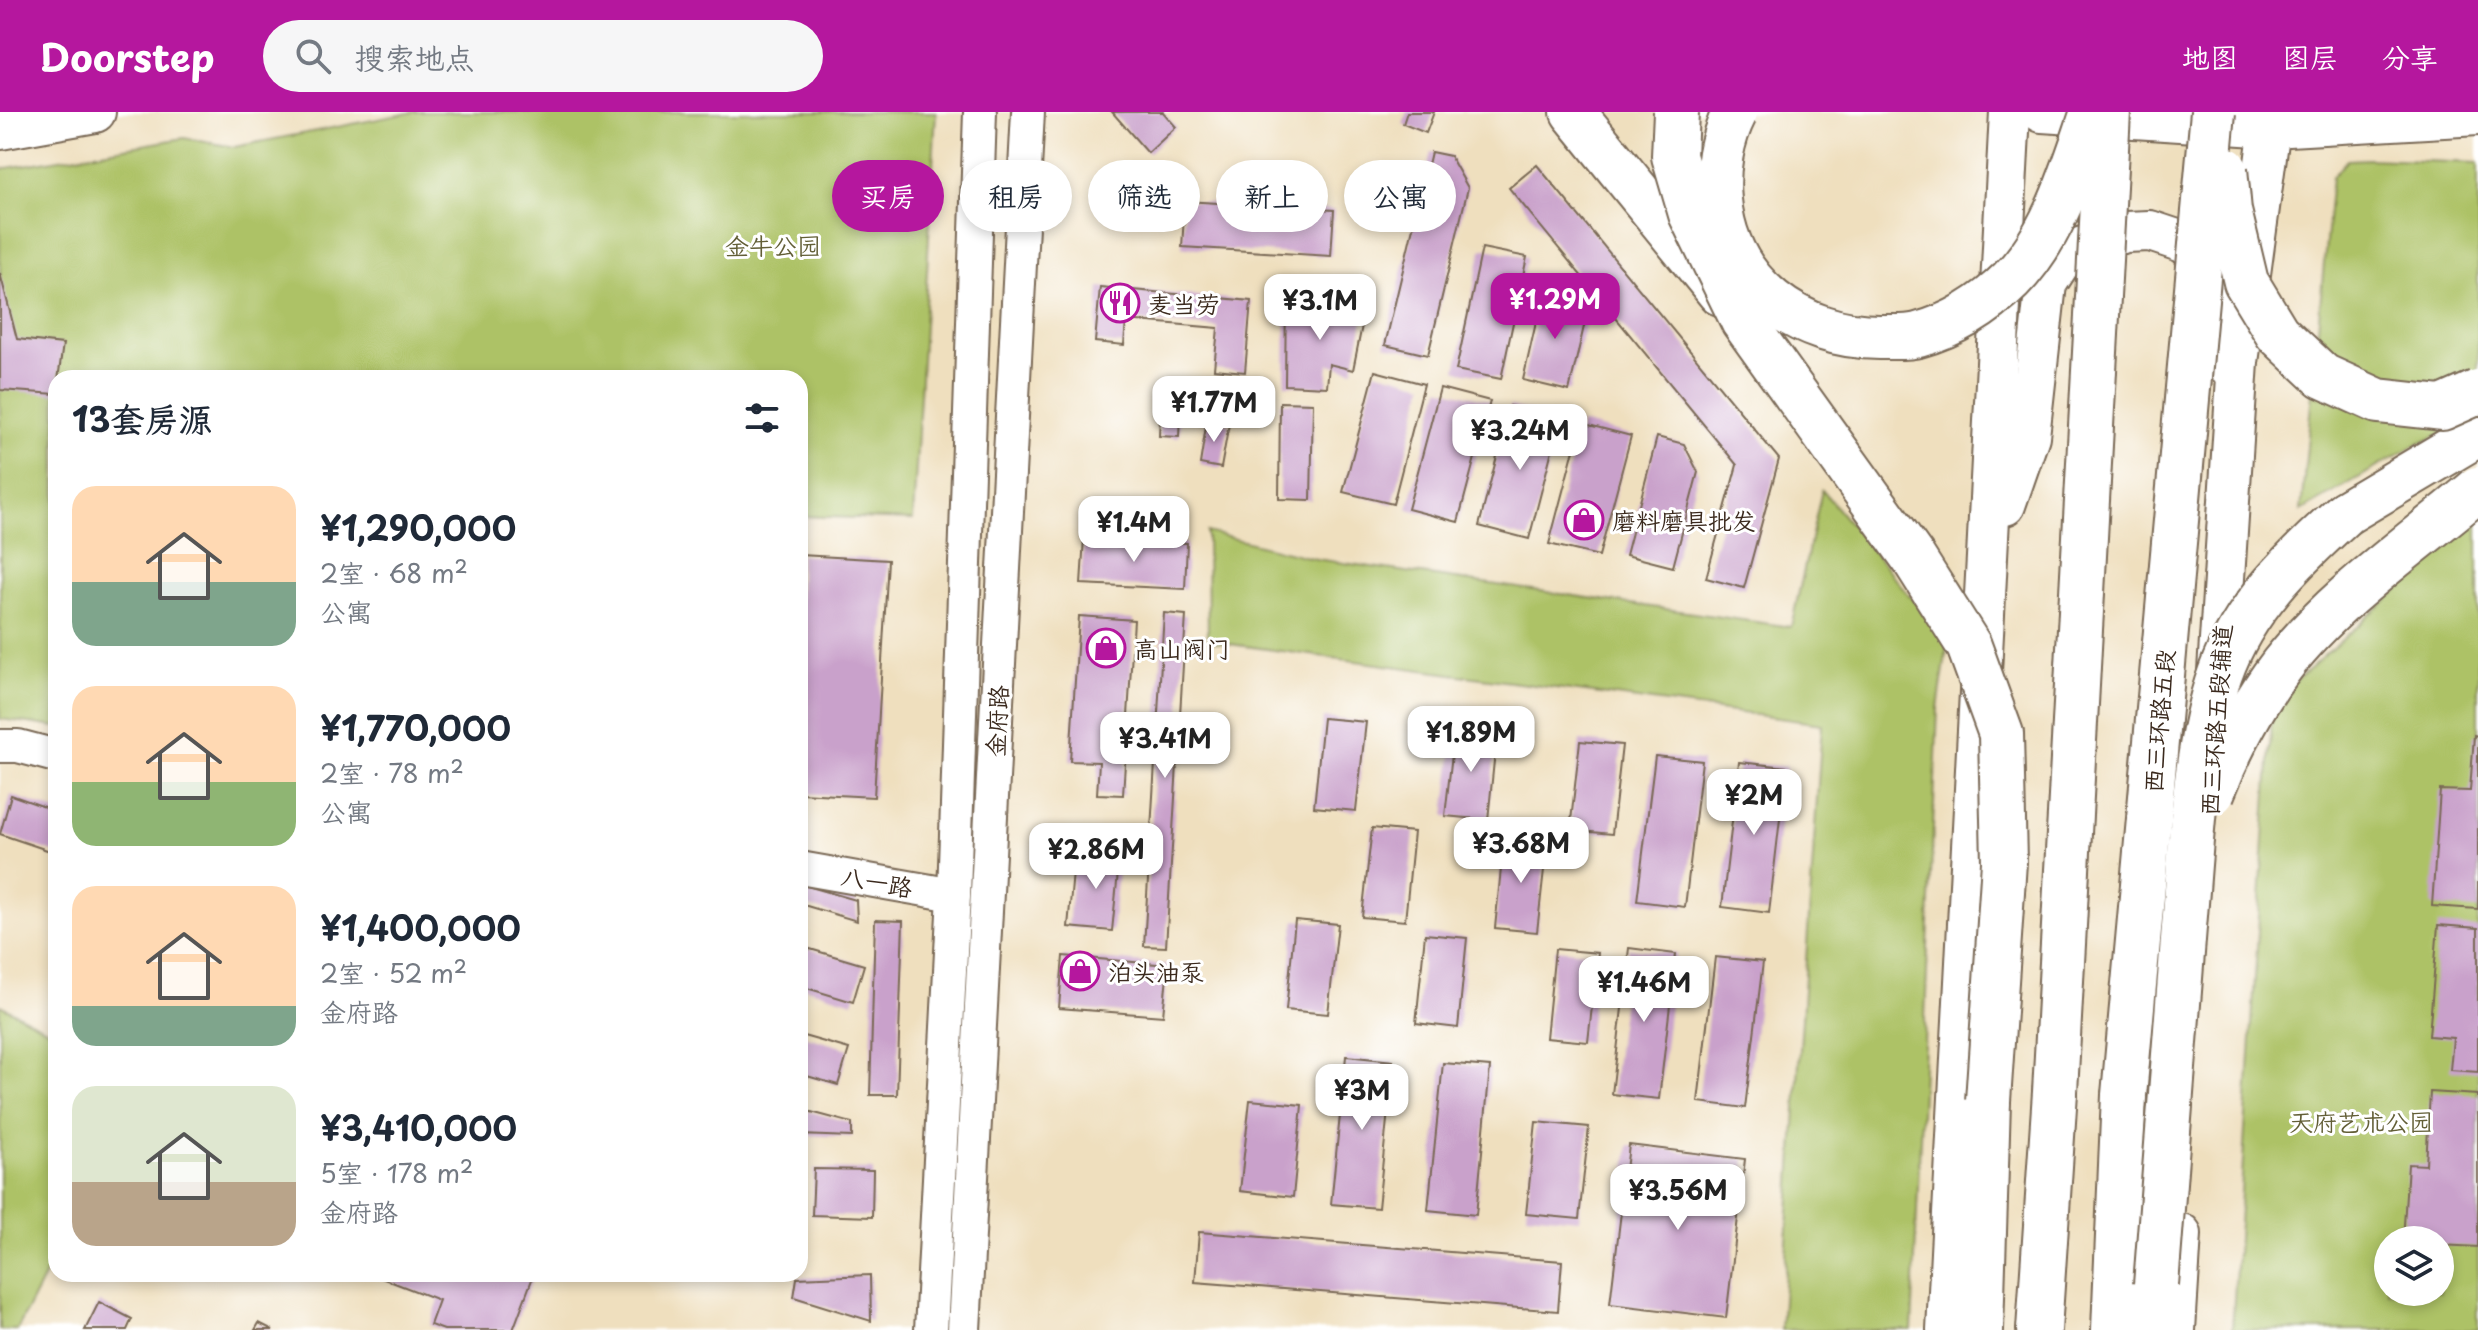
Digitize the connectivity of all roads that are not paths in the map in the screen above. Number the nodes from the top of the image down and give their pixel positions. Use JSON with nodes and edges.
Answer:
{"nodes":[{"id":1,"x":95,"y":112,"type":"edge"},
{"id":2,"x":980,"y":112,"type":"edge"},
{"id":3,"x":1028,"y":112,"type":"edge"},
{"id":4,"x":1573,"y":112,"type":"edge"},
{"id":5,"x":1676,"y":112,"type":"edge"},
{"id":6,"x":1735,"y":112,"type":"edge"},
{"id":7,"x":2010,"y":112,"type":"edge"},
{"id":8,"x":2042,"y":112,"type":"edge"},
{"id":9,"x":2093,"y":112,"type":"edge"},
{"id":10,"x":2108,"y":112,"type":"edge"},
{"id":11,"x":2213,"y":112,"type":"edge"},
{"id":12,"x":2220,"y":112,"type":"edge"},
{"id":13,"x":2478,"y":115,"type":"edge"},
{"id":14,"x":2272,"y":120,"type":"edge"},
{"id":15,"x":0,"y":129,"type":"edge"},
{"id":16,"x":1743,"y":321,"type":"junction"},
{"id":17,"x":2478,"y":392,"type":"edge"},
{"id":18,"x":2235,"y":415,"type":"junction"},
{"id":19,"x":2478,"y":434,"type":"edge"},
{"id":20,"x":2478,"y":489,"type":"edge"},
{"id":21,"x":1990,"y":549,"type":"junction"},
{"id":22,"x":0,"y":746,"type":"edge"},
{"id":23,"x":48,"y":754,"type":"edge"},
{"id":24,"x":808,"y":869,"type":"edge"},
{"id":25,"x":2189,"y":873,"type":"junction"},
{"id":26,"x":954,"y":895,"type":"junction"},
{"id":27,"x":931,"y":1330,"type":"edge"},
{"id":28,"x":964,"y":1330,"type":"edge"},
{"id":29,"x":1947,"y":1330,"type":"edge"},
{"id":30,"x":1981,"y":1330,"type":"edge"},
{"id":31,"x":2039,"y":1330,"type":"edge"},
{"id":32,"x":2114,"y":1330,"type":"edge"},
{"id":33,"x":2150,"y":1330,"type":"edge"},
{"id":34,"x":2175,"y":1330,"type":"edge"}],
"edges":[{"from":1,"to":15,"type":"main road"},
{"from":2,"to":26,"type":"street","name":"金府路"},
{"from":3,"to":28,"type":"street","name":"金府路"},
{"from":4,"to":16,"type":"highway","bridge":true},
{"from":5,"to":16,"type":"highway","bridge":true},
{"from":6,"to":9,"type":"highway","bridge":true},
{"from":7,"to":21,"type":"main road"},
{"from":8,"to":14,"type":"main road"},
{"from":10,"to":31,"type":"highway","bridge":true},
{"from":11,"to":32,"type":"highway","name":"西三环路五段","bridge":true},
{"from":12,"to":17,"type":"highway","bridge":true},
{"from":13,"to":14,"type":"main road"},
{"from":14,"to":18,"type":"main road","name":"西三环路五段辅道"},
{"from":16,"to":30,"type":"highway","bridge":true},
{"from":18,"to":21,"type":"main road"},
{"from":18,"to":34,"type":"main road","name":"西三环路五段辅道"},
{"from":19,"to":25,"type":"highway","bridge":true},
{"from":20,"to":25,"type":"highway","bridge":true},
{"from":21,"to":29,"type":"main road"},
{"from":22,"to":23,"type":"street"},
{"from":24,"to":26,"type":"street","name":"八一路"},
{"from":25,"to":33,"type":"highway","bridge":true},
{"from":26,"to":27,"type":"street","name":"金府路"}]}
